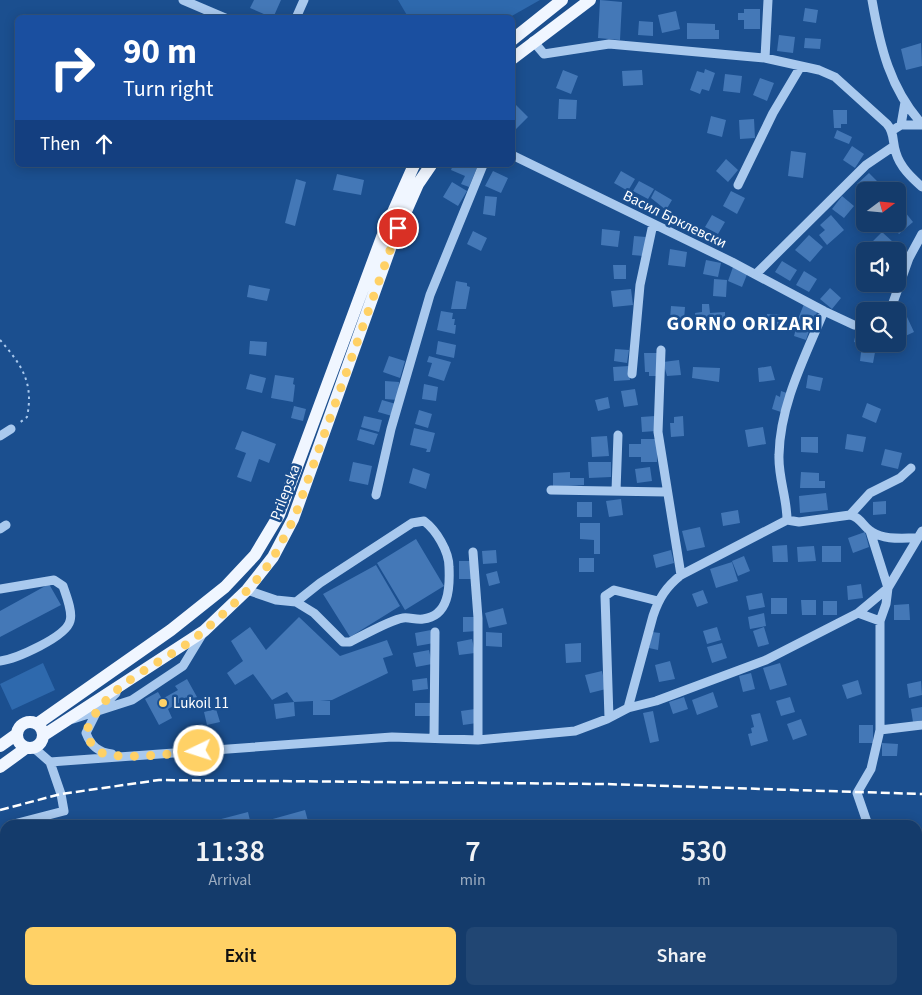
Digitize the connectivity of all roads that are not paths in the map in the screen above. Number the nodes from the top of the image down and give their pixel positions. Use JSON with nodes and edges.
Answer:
{"nodes":[{"id":1,"x":183,"y":0,"type":"edge"},
{"id":2,"x":304,"y":0,"type":"edge"},
{"id":3,"x":562,"y":0,"type":"edge"},
{"id":4,"x":590,"y":0,"type":"edge"},
{"id":5,"x":768,"y":0,"type":"edge"},
{"id":6,"x":872,"y":0,"type":"edge"},
{"id":7,"x":218,"y":15,"type":"edge"},
{"id":8,"x":297,"y":15,"type":"edge"},
{"id":9,"x":515,"y":38,"type":"edge"},
{"id":10,"x":534,"y":41,"type":"junction"},
{"id":11,"x":515,"y":57,"type":"edge"},
{"id":12,"x":765,"y":58,"type":"junction"},
{"id":13,"x":801,"y":66,"type":"junction"},
{"id":14,"x":905,"y":102,"type":"junction"},
{"id":15,"x":922,"y":124,"type":"edge"},
{"id":16,"x":901,"y":125,"type":"junction"},
{"id":17,"x":892,"y":130,"type":"junction"},
{"id":18,"x":894,"y":146,"type":"junction"},
{"id":19,"x":515,"y":156,"type":"edge"},
{"id":20,"x":413,"y":167,"type":"edge"},
{"id":21,"x":430,"y":167,"type":"edge"},
{"id":22,"x":482,"y":167,"type":"edge"},
{"id":23,"x":738,"y":185,"type":"dead end"},
{"id":24,"x":922,"y":187,"type":"edge"},
{"id":25,"x":653,"y":224,"type":"junction"},
{"id":26,"x":922,"y":234,"type":"edge"},
{"id":27,"x":756,"y":274,"type":"junction"},
{"id":28,"x":893,"y":302,"type":"edge"},
{"id":29,"x":824,"y":311,"type":"junction"},
{"id":30,"x":856,"y":325,"type":"edge"},
{"id":31,"x":661,"y":350,"type":"dead end"},
{"id":32,"x":632,"y":374,"type":"dead end"},
{"id":33,"x":11,"y":429,"type":"road end"},
{"id":34,"x":618,"y":435,"type":"dead end"},
{"id":35,"x":0,"y":436,"type":"edge"},
{"id":36,"x":911,"y":468,"type":"dead end"},
{"id":37,"x":551,"y":490,"type":"dead end"},
{"id":38,"x":616,"y":491,"type":"junction"},
{"id":39,"x":666,"y":492,"type":"junction"},
{"id":40,"x":376,"y":495,"type":"dead end"},
{"id":41,"x":850,"y":516,"type":"junction"},
{"id":42,"x":787,"y":520,"type":"junction"},
{"id":43,"x":870,"y":531,"type":"junction"},
{"id":44,"x":919,"y":534,"type":"edge"},
{"id":45,"x":473,"y":552,"type":"dead end"},
{"id":46,"x":681,"y":575,"type":"junction"},
{"id":47,"x":888,"y":588,"type":"junction"},
{"id":48,"x":0,"y":589,"type":"edge"},
{"id":49,"x":247,"y":590,"type":"junction"},
{"id":50,"x":658,"y":601,"type":"junction"},
{"id":51,"x":296,"y":602,"type":"junction"},
{"id":52,"x":858,"y":614,"type":"junction"},
{"id":53,"x":880,"y":621,"type":"junction"},
{"id":54,"x":204,"y":631,"type":"junction"},
{"id":55,"x":435,"y":632,"type":"dead end"},
{"id":56,"x":0,"y":661,"type":"edge"},
{"id":57,"x":131,"y":678,"type":"junction"},
{"id":58,"x":628,"y":708,"type":"junction"},
{"id":59,"x":96,"y":713,"type":"junction"},
{"id":60,"x":609,"y":718,"type":"junction"},
{"id":61,"x":66,"y":721,"type":"junction"},
{"id":62,"x":922,"y":726,"type":"edge"},
{"id":63,"x":41,"y":730,"type":"junction"},
{"id":64,"x":880,"y":730,"type":"junction"},
{"id":65,"x":17,"y":734,"type":"junction"},
{"id":66,"x":434,"y":738,"type":"junction"},
{"id":67,"x":478,"y":740,"type":"junction"},
{"id":68,"x":0,"y":746,"type":"edge"},
{"id":69,"x":30,"y":748,"type":"junction"},
{"id":70,"x":144,"y":755,"type":"junction"},
{"id":71,"x":50,"y":762,"type":"junction"},
{"id":72,"x":0,"y":767,"type":"edge"},
{"id":73,"x":29,"y":820,"type":"edge"},
{"id":74,"x":866,"y":820,"type":"edge"}],
"edges":[{"from":1,"to":7,"type":"street"},
{"from":2,"to":8,"type":"street"},
{"from":3,"to":9,"type":"main road"},
{"from":4,"to":10,"type":"main road"},
{"from":5,"to":12,"type":"street"},
{"from":6,"to":14,"type":"street"},
{"from":10,"to":11,"type":"main road"},
{"from":10,"to":12,"type":"street"},
{"from":12,"to":13,"type":"street"},
{"from":13,"to":17,"type":"street"},
{"from":13,"to":23,"type":"street"},
{"from":14,"to":15,"type":"street"},
{"from":14,"to":16,"type":"street"},
{"from":15,"to":16,"type":"street"},
{"from":16,"to":17,"type":"street"},
{"from":17,"to":18,"type":"street"},
{"from":18,"to":24,"type":"street"},
{"from":18,"to":27,"type":"street"},
{"from":19,"to":25,"type":"street","name":"Васил Брклевски"},
{"from":20,"to":63,"type":"main road","name":"Prilepska"},
{"from":21,"to":49,"type":"main road","name":"Prilepska"},
{"from":22,"to":40,"type":"street"},
{"from":25,"to":27,"type":"street","name":"Васил Брклевски"},
{"from":25,"to":32,"type":"street"},
{"from":26,"to":28,"type":"street"},
{"from":27,"to":29,"type":"street","name":"Васил Брклевски"},
{"from":29,"to":30,"type":"street","name":"Васил Брклевски"},
{"from":29,"to":42,"type":"street"},
{"from":31,"to":39,"type":"street"},
{"from":33,"to":35,"type":"street"},
{"from":34,"to":38,"type":"street"},
{"from":36,"to":41,"type":"street"},
{"from":37,"to":38,"type":"street"},
{"from":38,"to":39,"type":"street"},
{"from":39,"to":46,"type":"street"},
{"from":41,"to":42,"type":"street"},
{"from":41,"to":43,"type":"street"},
{"from":42,"to":46,"type":"street"},
{"from":43,"to":44,"type":"street"},
{"from":43,"to":47,"type":"street"},
{"from":44,"to":47,"type":"street"},
{"from":45,"to":67,"type":"street"},
{"from":46,"to":50,"type":"street"},
{"from":47,"to":52,"type":"street"},
{"from":47,"to":53,"type":"street"},
{"from":48,"to":56,"type":"street"},
{"from":49,"to":51,"type":"street"},
{"from":49,"to":54,"type":"main road","name":"Prilepska"},
{"from":50,"to":58,"type":"street"},
{"from":50,"to":60,"type":"street"},
{"from":51,"to":51,"type":"street"},
{"from":52,"to":53,"type":"street"},
{"from":52,"to":58,"type":"street"},
{"from":53,"to":64,"type":"street"},
{"from":54,"to":57,"type":"main road","name":"Prilepska"},
{"from":54,"to":59,"type":"street"},
{"from":55,"to":66,"type":"street"},
{"from":57,"to":59,"type":"street"},
{"from":57,"to":61,"type":"main road","name":"Prilepska"},
{"from":58,"to":60,"type":"street"},
{"from":59,"to":61,"type":"street"},
{"from":59,"to":70,"type":"street"},
{"from":60,"to":67,"type":"street"},
{"from":61,"to":63,"type":"main road","name":"Prilepska"},
{"from":62,"to":64,"type":"street"},
{"from":63,"to":65,"type":"main road"},
{"from":63,"to":69,"type":"main road"},
{"from":64,"to":74,"type":"street"},
{"from":65,"to":68,"type":"main road"},
{"from":65,"to":69,"type":"main road"},
{"from":66,"to":67,"type":"street"},
{"from":66,"to":70,"type":"street"},
{"from":69,"to":71,"type":"street"},
{"from":69,"to":72,"type":"main road"},
{"from":70,"to":71,"type":"street"},
{"from":71,"to":73,"type":"street"}]}
